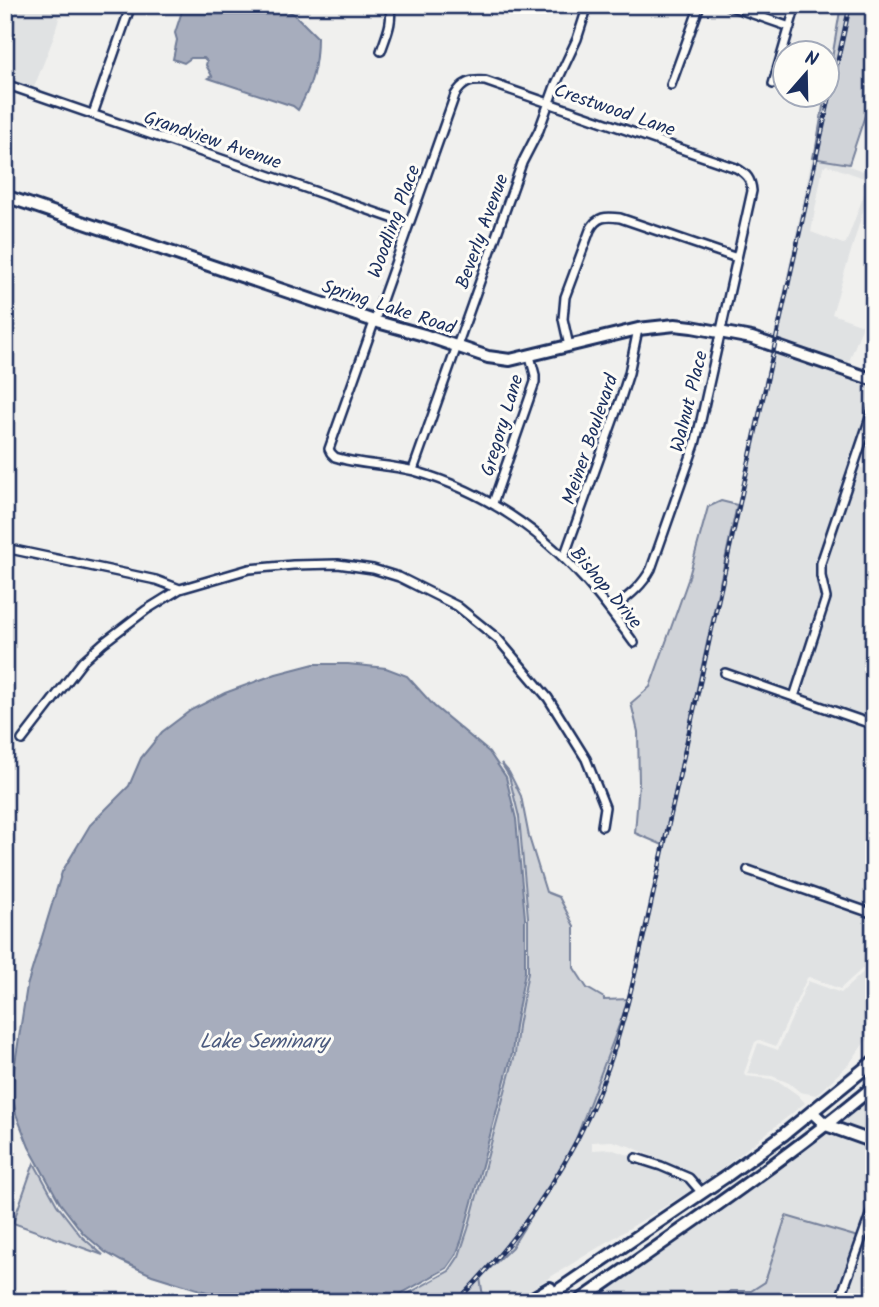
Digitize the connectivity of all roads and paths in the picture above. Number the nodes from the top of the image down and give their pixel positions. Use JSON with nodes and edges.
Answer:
{"nodes":[{"id":1,"x":131,"y":5,"type":"edge"},
{"id":2,"x":389,"y":5,"type":"edge"},
{"id":3,"x":588,"y":5,"type":"edge"},
{"id":4,"x":700,"y":5,"type":"edge"},
{"id":5,"x":727,"y":5,"type":"edge"},
{"id":6,"x":796,"y":5,"type":"edge"},
{"id":7,"x":790,"y":27,"type":"junction"},
{"id":8,"x":787,"y":38,"type":"edge"},
{"id":9,"x":381,"y":51,"type":"dead end"},
{"id":10,"x":467,"y":83,"type":"joint"},
{"id":11,"x":5,"y":84,"type":"edge"},
{"id":12,"x":671,"y":85,"type":"dead end"},
{"id":13,"x":549,"y":102,"type":"junction"},
{"id":14,"x":93,"y":114,"type":"junction"},
{"id":15,"x":750,"y":178,"type":"joint"},
{"id":16,"x":5,"y":195,"type":"edge"},
{"id":17,"x":410,"y":224,"type":"junction"},
{"id":18,"x":737,"y":258,"type":"junction"},
{"id":19,"x":374,"y":321,"type":"junction"},
{"id":20,"x":638,"y":329,"type":"junction"},
{"id":21,"x":721,"y":332,"type":"junction"},
{"id":22,"x":457,"y":346,"type":"junction"},
{"id":23,"x":569,"y":346,"type":"junction"},
{"id":24,"x":530,"y":356,"type":"junction"},
{"id":25,"x":874,"y":380,"type":"edge"},
{"id":26,"x":874,"y":407,"type":"edge"},
{"id":27,"x":331,"y":453,"type":"joint"},
{"id":28,"x":413,"y":470,"type":"junction"},
{"id":29,"x":493,"y":503,"type":"junction"},
{"id":30,"x":5,"y":548,"type":"edge"},
{"id":31,"x":564,"y":557,"type":"junction"},
{"id":32,"x":180,"y":589,"type":"junction"},
{"id":33,"x":610,"y":611,"type":"junction"},
{"id":34,"x":634,"y":643,"type":"dead end"},
{"id":35,"x":725,"y":673,"type":"dead end"},
{"id":36,"x":794,"y":696,"type":"junction"},
{"id":37,"x":874,"y":725,"type":"edge"},
{"id":38,"x":22,"y":740,"type":"dead end"},
{"id":39,"x":602,"y":826,"type":"dead end"},
{"id":40,"x":748,"y":870,"type":"dead end"},
{"id":41,"x":874,"y":914,"type":"edge"},
{"id":42,"x":874,"y":1061,"type":"edge"},
{"id":43,"x":874,"y":1086,"type":"edge"},
{"id":44,"x":812,"y":1112,"type":"junction"},
{"id":45,"x":826,"y":1125,"type":"junction"},
{"id":46,"x":874,"y":1142,"type":"edge"},
{"id":47,"x":636,"y":1158,"type":"dead end"},
{"id":48,"x":702,"y":1194,"type":"junction"},
{"id":49,"x":874,"y":1203,"type":"edge"},
{"id":50,"x":566,"y":1283,"type":"junction"},
{"id":51,"x":526,"y":1302,"type":"edge"},
{"id":52,"x":541,"y":1302,"type":"edge"},
{"id":53,"x":578,"y":1302,"type":"edge"},
{"id":54,"x":839,"y":1302,"type":"edge"}],
"edges":[{"from":1,"to":14,"type":"street"},
{"from":2,"to":9,"type":"street"},
{"from":3,"to":13,"type":"street","name":"Beverly Avenue"},
{"from":4,"to":12,"type":"street"},
{"from":5,"to":7,"type":"street"},
{"from":6,"to":7,"type":"street"},
{"from":7,"to":8,"type":"street"},
{"from":10,"to":13,"type":"street","name":"Crestwood Lane"},
{"from":10,"to":17,"type":"street","name":"Woodling Place"},
{"from":11,"to":14,"type":"street","name":"Grandview Avenue"},
{"from":13,"to":15,"type":"street","name":"Crestwood Lane"},
{"from":13,"to":22,"type":"street","name":"Beverly Avenue"},
{"from":14,"to":17,"type":"street","name":"Grandview Avenue"},
{"from":15,"to":18,"type":"street","name":"Walnut Place"},
{"from":16,"to":19,"type":"street","name":"Spring Lake Road"},
{"from":17,"to":19,"type":"street","name":"Woodling Place"},
{"from":18,"to":21,"type":"street","name":"Walnut Place"},
{"from":18,"to":23,"type":"street"},
{"from":19,"to":22,"type":"street","name":"Spring Lake Road"},
{"from":19,"to":27,"type":"street","name":"Woodling Place"},
{"from":20,"to":21,"type":"street","name":"Spring Lake Road"},
{"from":20,"to":23,"type":"street","name":"Spring Lake Road"},
{"from":20,"to":31,"type":"street","name":"Meiner Boulevard"},
{"from":21,"to":25,"type":"street","name":"Spring Lake Road"},
{"from":21,"to":33,"type":"street","name":"Walnut Place"},
{"from":22,"to":24,"type":"street","name":"Spring Lake Road"},
{"from":22,"to":28,"type":"street","name":"Beverly Avenue"},
{"from":23,"to":24,"type":"street","name":"Spring Lake Road"},
{"from":24,"to":29,"type":"street","name":"Gregory Lane"},
{"from":26,"to":36,"type":"street"},
{"from":27,"to":28,"type":"street","name":"Bishop Drive"},
{"from":28,"to":29,"type":"street","name":"Bishop Drive"},
{"from":29,"to":31,"type":"street","name":"Bishop Drive"},
{"from":30,"to":32,"type":"street"},
{"from":31,"to":33,"type":"street","name":"Bishop Drive"},
{"from":32,"to":38,"type":"street"},
{"from":32,"to":39,"type":"street"},
{"from":33,"to":34,"type":"street","name":"Bishop Drive"},
{"from":35,"to":36,"type":"street"},
{"from":36,"to":37,"type":"street"},
{"from":40,"to":41,"type":"street"},
{"from":42,"to":44,"type":"street"},
{"from":43,"to":45,"type":"street"},
{"from":44,"to":45,"type":"street"},
{"from":44,"to":48,"type":"street"},
{"from":45,"to":46,"type":"street"},
{"from":45,"to":53,"type":"street"},
{"from":47,"to":48,"type":"street"},
{"from":48,"to":50,"type":"street"},
{"from":49,"to":54,"type":"street"},
{"from":50,"to":51,"type":"street"},
{"from":50,"to":52,"type":"street"}]}
